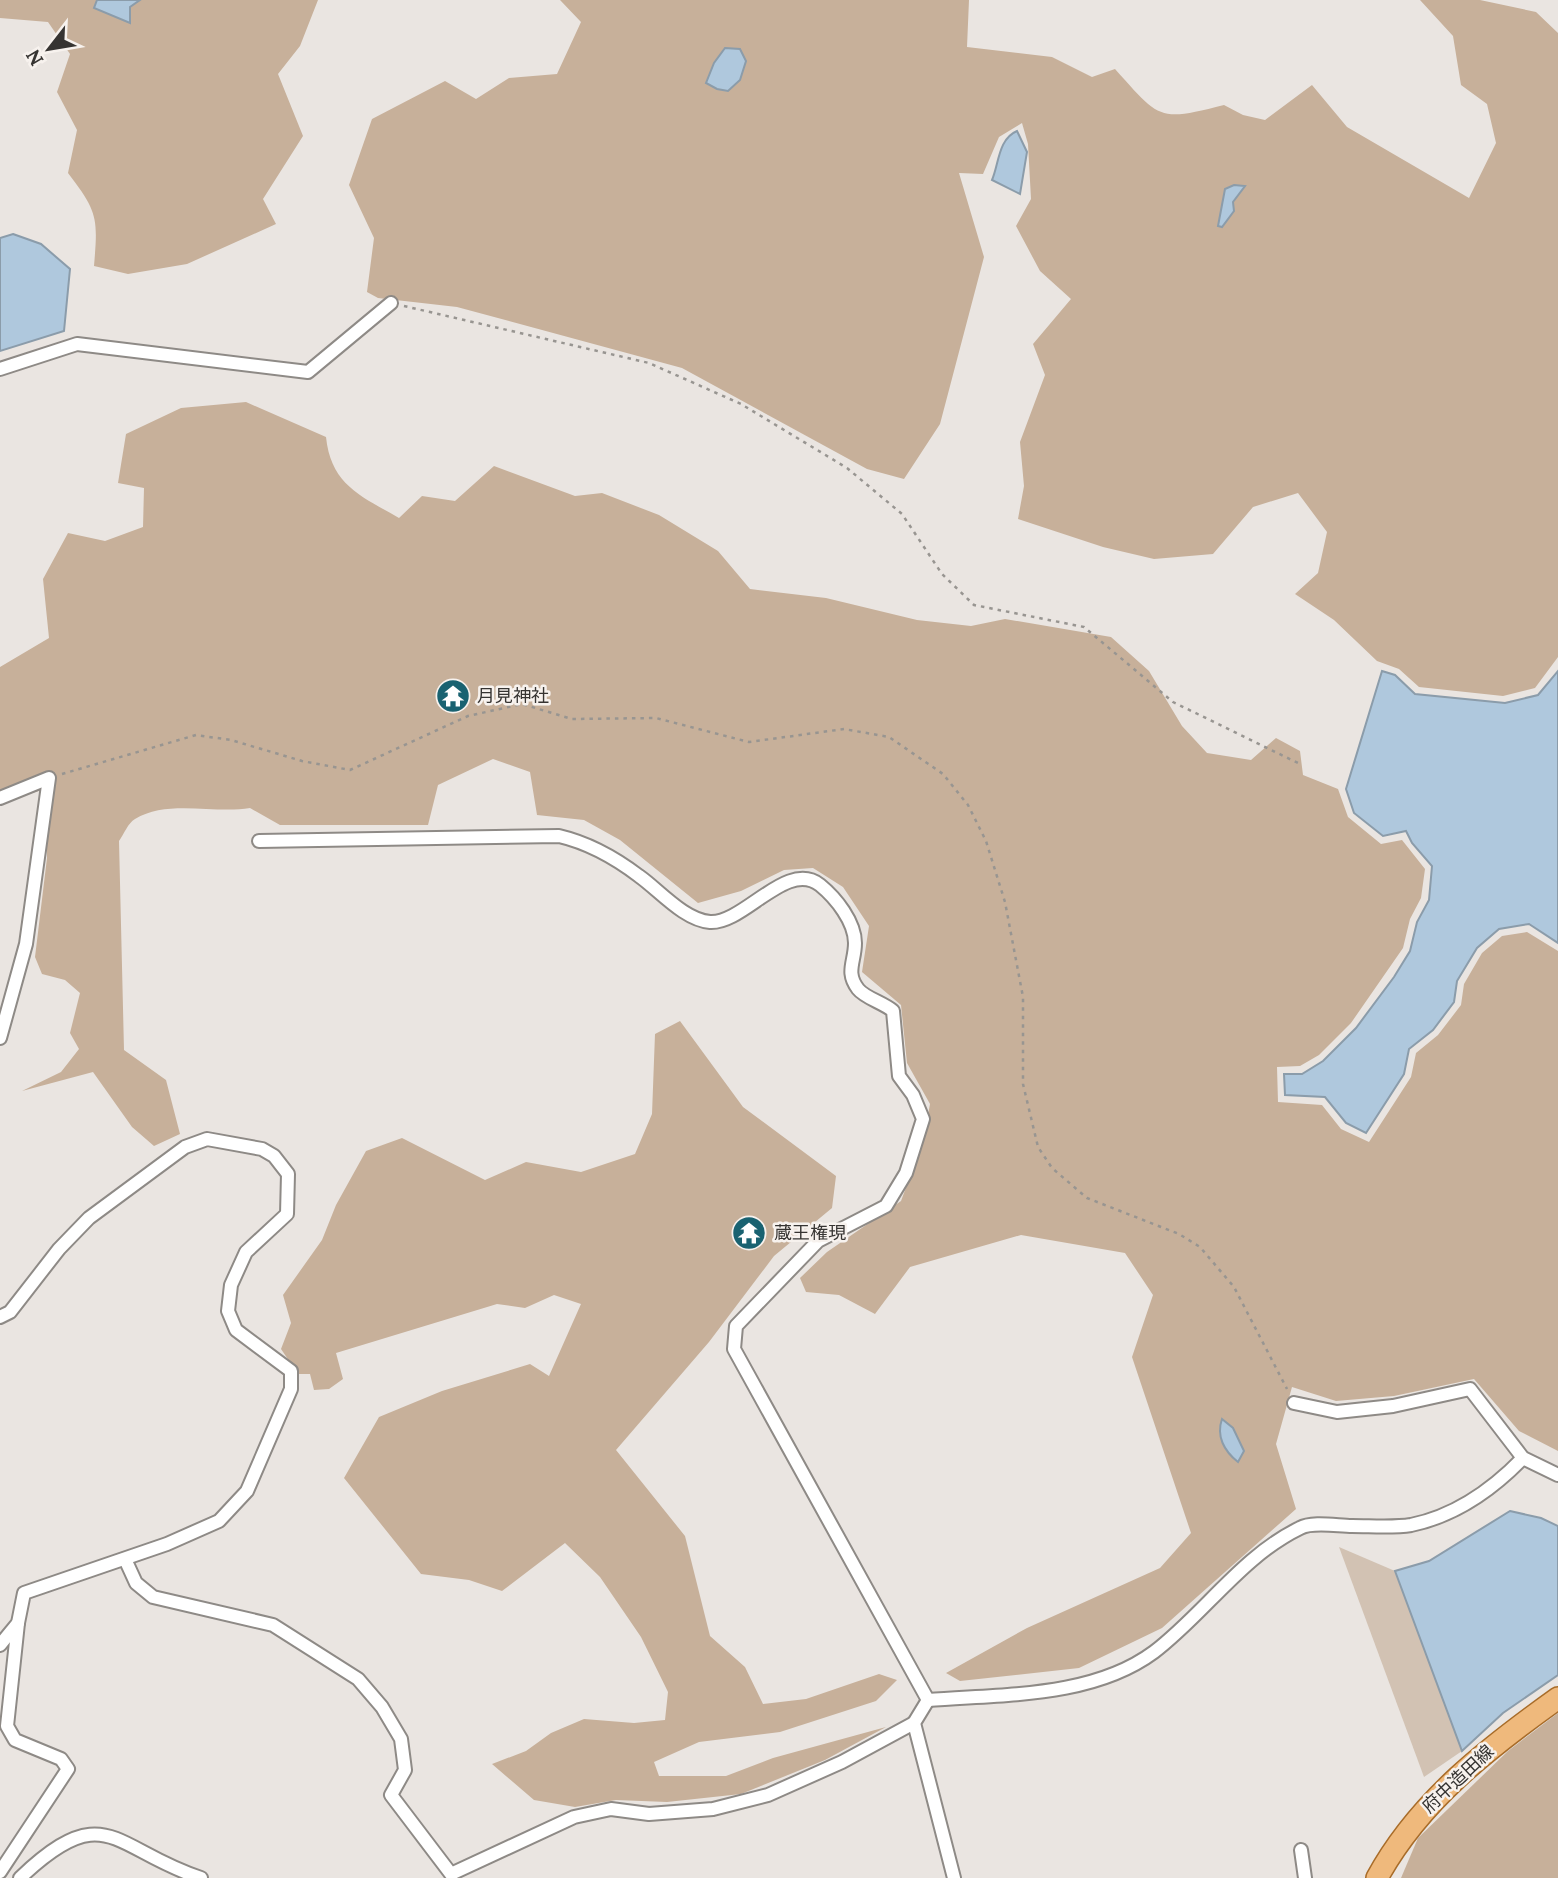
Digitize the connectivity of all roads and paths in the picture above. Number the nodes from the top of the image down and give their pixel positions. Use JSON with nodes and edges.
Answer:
{"nodes":[{"id":1,"x":390,"y":303,"type":"joint"},
{"id":2,"x":0,"y":369,"type":"edge"},
{"id":3,"x":1302,"y":765,"type":"dead end"},
{"id":4,"x":49,"y":778,"type":"junction"},
{"id":5,"x":0,"y":798,"type":"edge"},
{"id":6,"x":259,"y":841,"type":"dead end"},
{"id":7,"x":0,"y":1038,"type":"edge"},
{"id":8,"x":0,"y":1317,"type":"edge"},
{"id":9,"x":1294,"y":1403,"type":"joint"},
{"id":10,"x":1523,"y":1458,"type":"junction"},
{"id":11,"x":1558,"y":1475,"type":"edge"},
{"id":12,"x":125,"y":1559,"type":"junction"},
{"id":13,"x":18,"y":1623,"type":"junction"},
{"id":14,"x":0,"y":1645,"type":"edge"},
{"id":15,"x":1558,"y":1698,"type":"edge"},
{"id":16,"x":928,"y":1700,"type":"junction"},
{"id":17,"x":914,"y":1723,"type":"junction"},
{"id":18,"x":1301,"y":1850,"type":"dead end"},
{"id":19,"x":0,"y":1872,"type":"edge"},
{"id":20,"x":20,"y":1878,"type":"edge"},
{"id":21,"x":201,"y":1878,"type":"edge"},
{"id":22,"x":954,"y":1878,"type":"edge"},
{"id":23,"x":1305,"y":1878,"type":"edge"},
{"id":24,"x":1377,"y":1878,"type":"edge"}],
"edges":[{"from":1,"to":2,"type":"street"},
{"from":1,"to":3,"type":"path"},
{"from":4,"to":5,"type":"street"},
{"from":4,"to":7,"type":"street"},
{"from":4,"to":9,"type":"path"},
{"from":6,"to":16,"type":"street"},
{"from":8,"to":12,"type":"street"},
{"from":9,"to":10,"type":"street"},
{"from":10,"to":11,"type":"street"},
{"from":10,"to":16,"type":"street"},
{"from":12,"to":13,"type":"street"},
{"from":12,"to":17,"type":"street"},
{"from":13,"to":14,"type":"street"},
{"from":13,"to":19,"type":"street"},
{"from":15,"to":24,"type":"main road","name":"府中造田線"},
{"from":16,"to":17,"type":"street"},
{"from":17,"to":22,"type":"street"},
{"from":18,"to":23,"type":"street"},
{"from":20,"to":21,"type":"street"}]}
